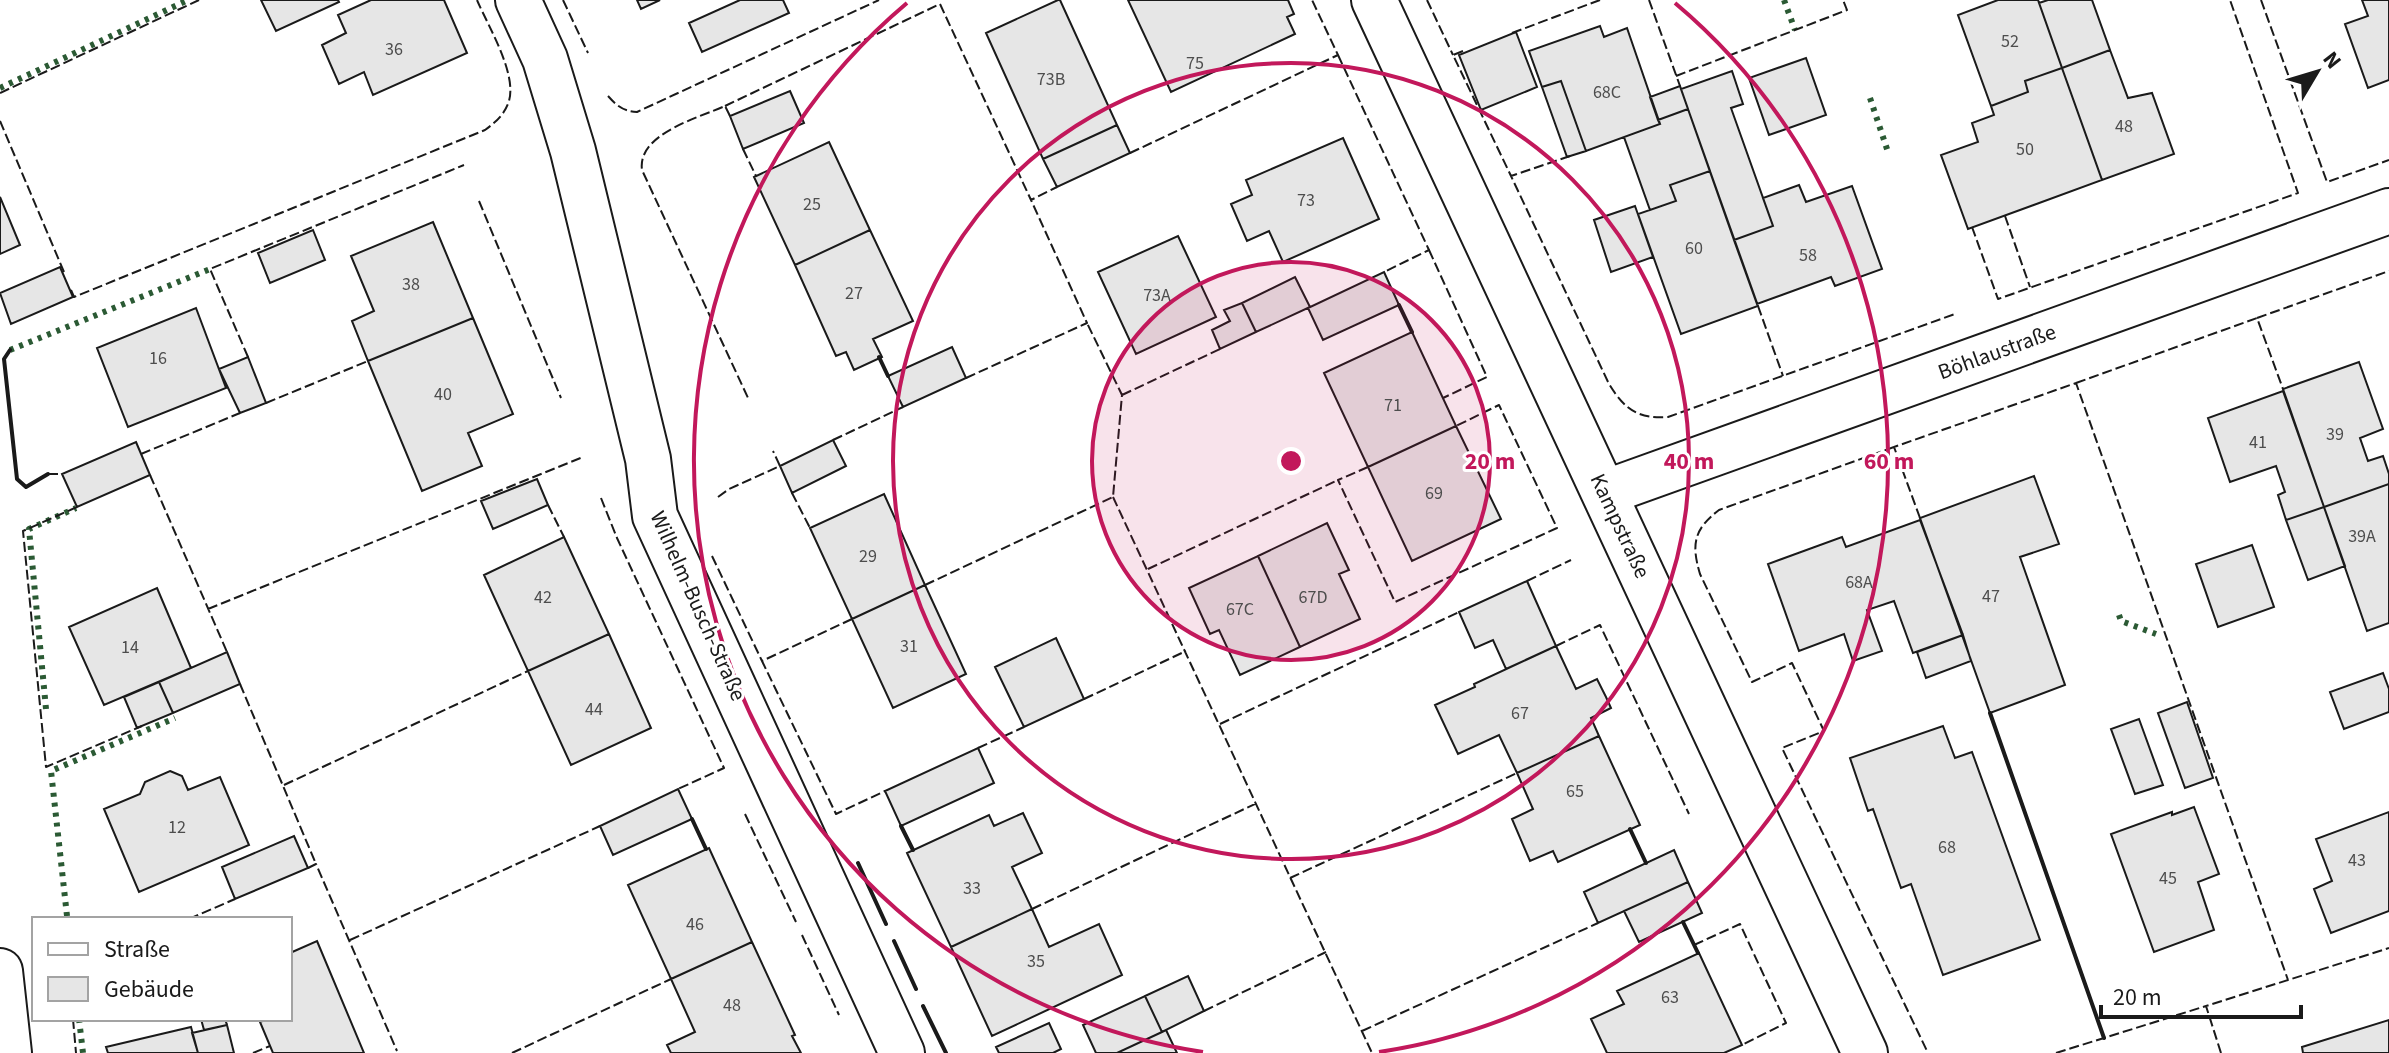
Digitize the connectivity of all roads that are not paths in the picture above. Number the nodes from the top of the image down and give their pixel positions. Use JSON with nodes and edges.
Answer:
{"nodes":[{"id":1,"x":518,"y":0,"type":"edge"},
{"id":2,"x":1374,"y":0,"type":"edge"},
{"id":3,"x":2389,"y":211,"type":"edge"},
{"id":4,"x":1604,"y":493,"type":"junction"},
{"id":5,"x":0,"y":971,"type":"edge"},
{"id":6,"x":9,"y":1053,"type":"edge"},
{"id":7,"x":902,"y":1053,"type":"edge"},
{"id":8,"x":1865,"y":1053,"type":"edge"}],
"edges":[{"from":1,"to":7,"type":"street","name":"Wilhelm-Busch-Straße"},
{"from":2,"to":4,"type":"street","name":"Kampstraße"},
{"from":3,"to":4,"type":"street","name":"Böhlaustraße"},
{"from":4,"to":8,"type":"street","name":"Kampstraße"},
{"from":5,"to":6,"type":"street"}]}
